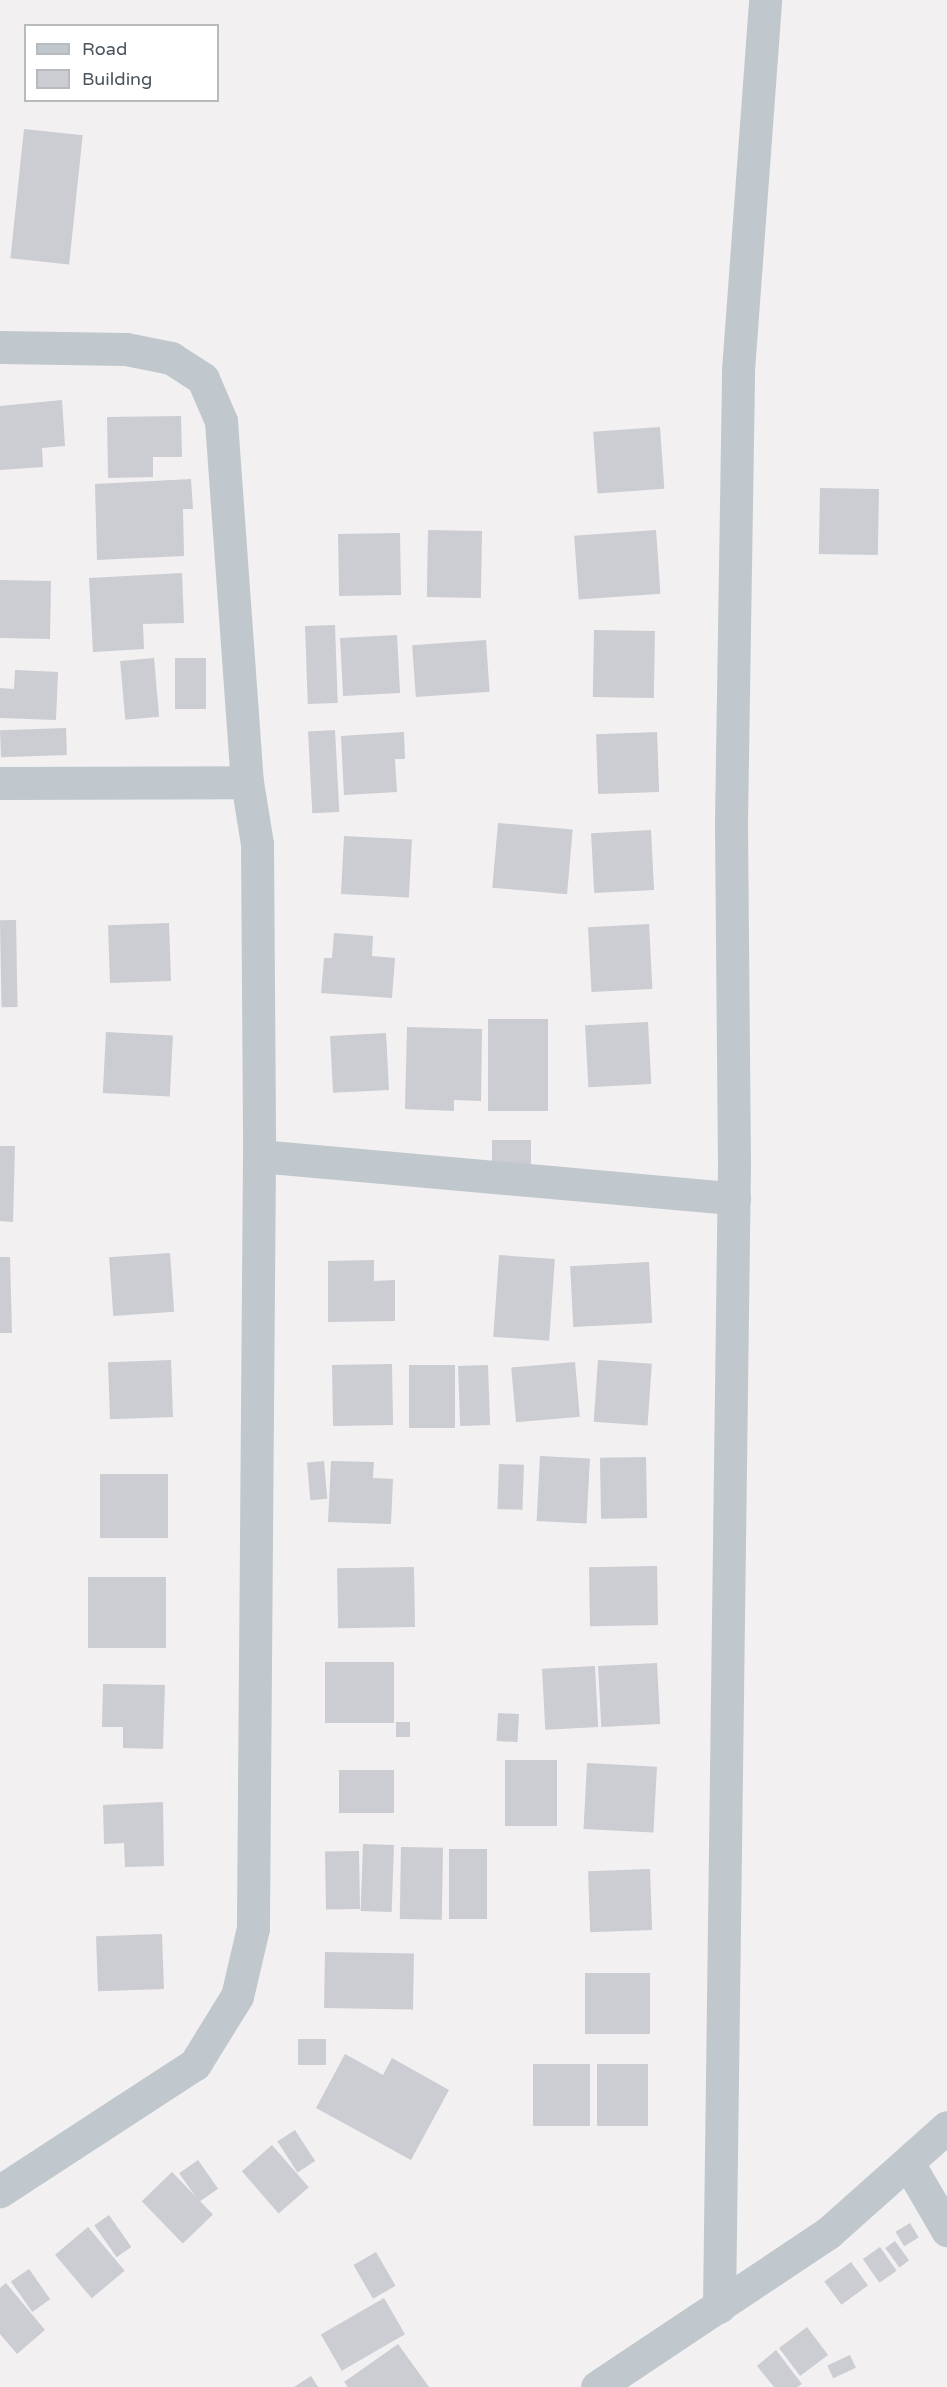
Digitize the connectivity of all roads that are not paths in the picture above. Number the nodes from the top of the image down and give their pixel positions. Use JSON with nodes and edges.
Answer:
{"nodes":[{"id":1,"x":765,"y":0,"type":"edge"},
{"id":2,"x":0,"y":347,"type":"edge"},
{"id":3,"x":248,"y":782,"type":"junction"},
{"id":4,"x":0,"y":783,"type":"edge"},
{"id":5,"x":259,"y":1156,"type":"junction"},
{"id":6,"x":734,"y":1198,"type":"junction"},
{"id":7,"x":947,"y":2127,"type":"edge"},
{"id":8,"x":908,"y":2163,"type":"junction"},
{"id":9,"x":0,"y":2191,"type":"edge"},
{"id":10,"x":947,"y":2230,"type":"edge"},
{"id":11,"x":719,"y":2307,"type":"junction"},
{"id":12,"x":597,"y":2387,"type":"edge"}],
"edges":[{"from":1,"to":6,"type":"street"},
{"from":2,"to":3,"type":"street"},
{"from":3,"to":4,"type":"street"},
{"from":3,"to":5,"type":"street"},
{"from":5,"to":6,"type":"street"},
{"from":5,"to":9,"type":"street"},
{"from":6,"to":11,"type":"street"},
{"from":7,"to":8,"type":"street"},
{"from":8,"to":10,"type":"street"},
{"from":8,"to":11,"type":"street"},
{"from":11,"to":12,"type":"street"}]}
